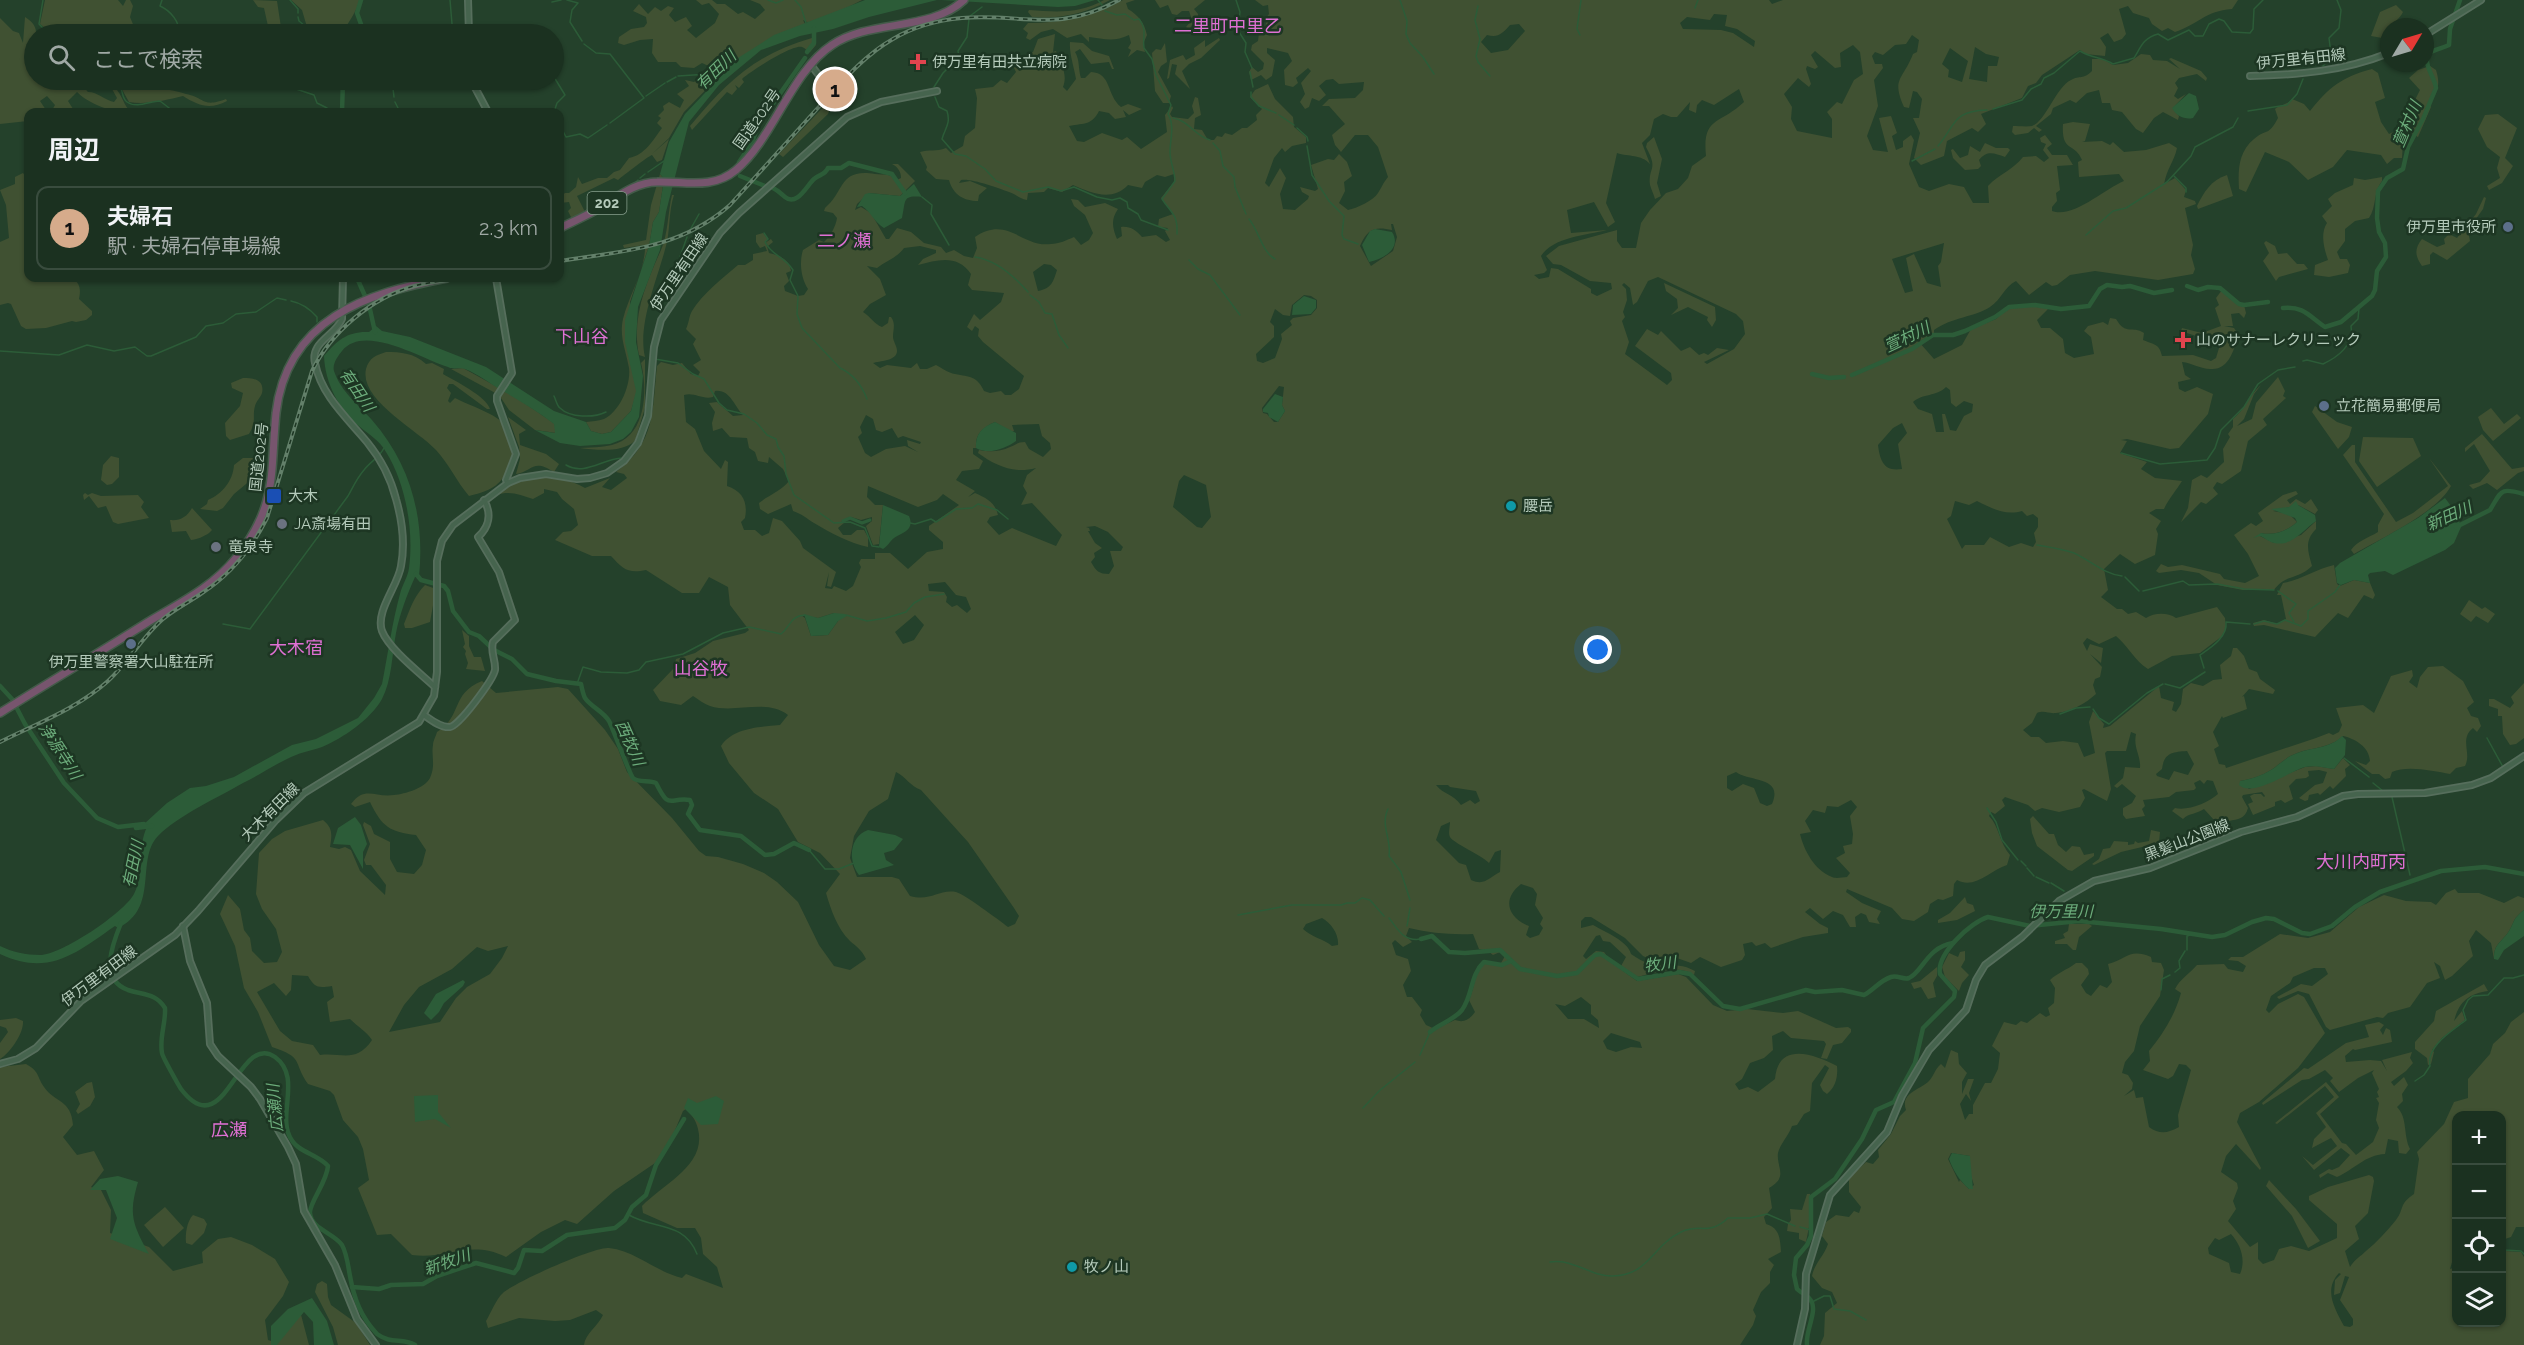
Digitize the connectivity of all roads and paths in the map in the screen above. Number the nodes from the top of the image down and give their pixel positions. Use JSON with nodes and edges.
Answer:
{"nodes":[{"id":1,"x":468,"y":0,"type":"edge"},
{"id":2,"x":2481,"y":0,"type":"edge"},
{"id":3,"x":962,"y":2,"type":"edge"},
{"id":4,"x":469,"y":24,"type":"edge"},
{"id":5,"x":2434,"y":30,"type":"edge"},
{"id":6,"x":2380,"y":56,"type":"edge"},
{"id":7,"x":811,"y":65,"type":"junction"},
{"id":8,"x":2250,"y":76,"type":"dead end"},
{"id":9,"x":827,"y":86,"type":"dead end"},
{"id":10,"x":476,"y":90,"type":"edge"},
{"id":11,"x":937,"y":91,"type":"dead end"},
{"id":12,"x":486,"y":108,"type":"edge"},
{"id":13,"x":564,"y":226,"type":"edge"},
{"id":14,"x":343,"y":282,"type":"edge"},
{"id":15,"x":422,"y":282,"type":"edge"},
{"id":16,"x":497,"y":282,"type":"edge"},
{"id":17,"x":343,"y":311,"type":"junction"},
{"id":18,"x":508,"y":483,"type":"junction"},
{"id":19,"x":484,"y":500,"type":"junction"},
{"id":20,"x":435,"y":687,"type":"junction"},
{"id":21,"x":0,"y":713,"type":"edge"},
{"id":22,"x":424,"y":715,"type":"junction"},
{"id":23,"x":2524,"y":756,"type":"edge"},
{"id":24,"x":183,"y":926,"type":"junction"},
{"id":25,"x":0,"y":1064,"type":"edge"},
{"id":26,"x":375,"y":1345,"type":"edge"},
{"id":27,"x":1797,"y":1345,"type":"edge"}],
"edges":[{"from":1,"to":4,"type":"main road"},
{"from":2,"to":5,"type":"main road"},
{"from":3,"to":7,"type":"highway","name":"国道202号","number":"202"},
{"from":6,"to":8,"type":"main road","name":"伊万里有田線"},
{"from":7,"to":9,"type":"main road"},
{"from":7,"to":13,"type":"highway","name":"国道202号","number":"202"},
{"from":10,"to":12,"type":"main road"},
{"from":11,"to":18,"type":"main road","name":"伊万里有田線"},
{"from":14,"to":17,"type":"main road"},
{"from":15,"to":17,"type":"highway","name":"国道202号"},
{"from":16,"to":18,"type":"main road"},
{"from":17,"to":20,"type":"main road"},
{"from":17,"to":21,"type":"highway","name":"国道202号"},
{"from":18,"to":19,"type":"main road","name":"伊万里有田線"},
{"from":19,"to":20,"type":"main road","name":"伊万里有田線"},
{"from":19,"to":22,"type":"main road"},
{"from":20,"to":22,"type":"main road","name":"大木有田線"},
{"from":22,"to":24,"type":"main road","name":"大木有田線"},
{"from":23,"to":27,"type":"main road","name":"黒髪山公園線"},
{"from":24,"to":25,"type":"main road","name":"伊万里有田線"},
{"from":24,"to":26,"type":"main road"}]}
